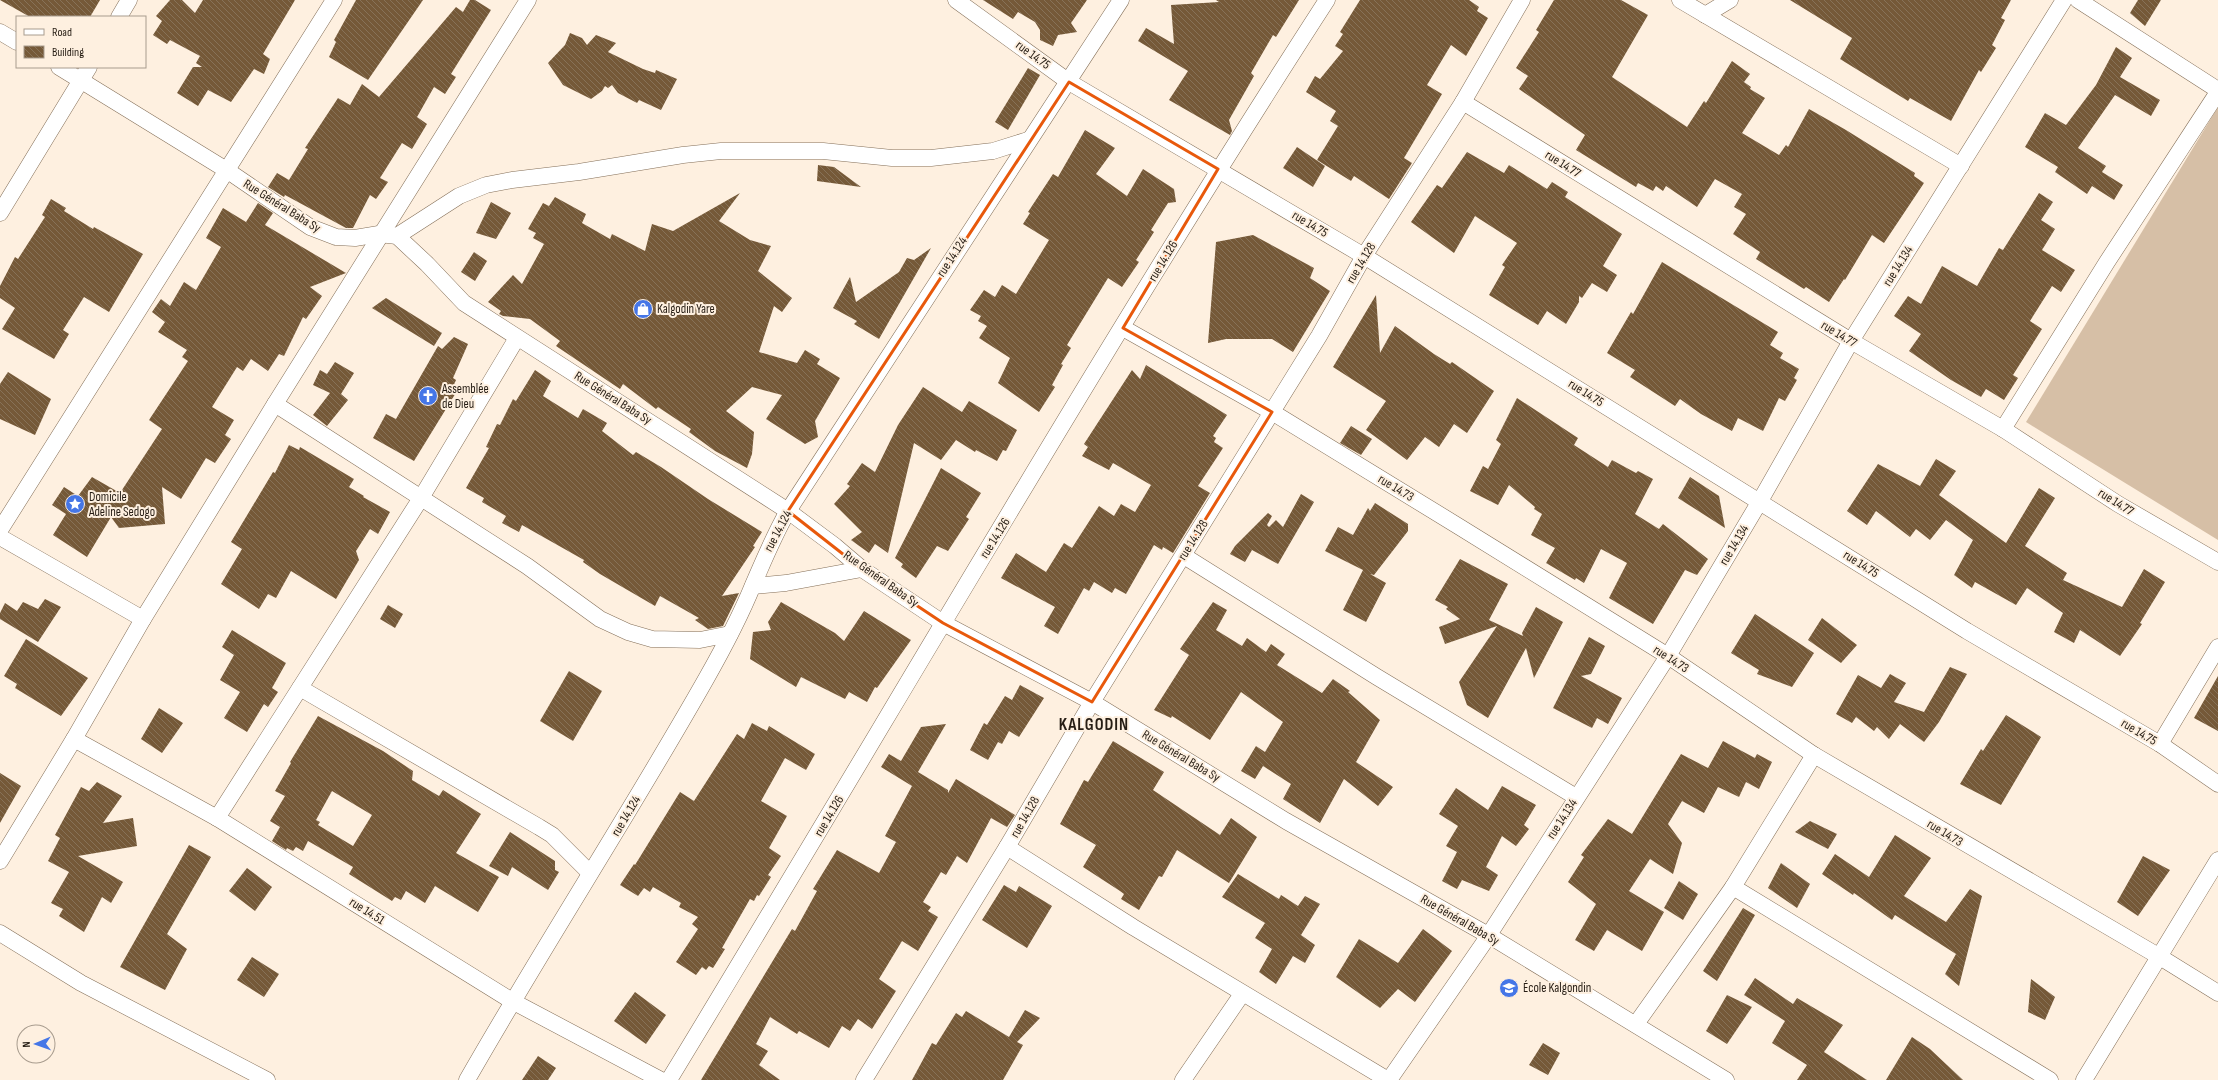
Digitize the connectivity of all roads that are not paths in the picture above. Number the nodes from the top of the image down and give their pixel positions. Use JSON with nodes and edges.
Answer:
{"nodes":[{"id":1,"x":129,"y":0,"type":"edge"},
{"id":2,"x":334,"y":0,"type":"edge"},
{"id":3,"x":528,"y":0,"type":"edge"},
{"id":4,"x":956,"y":0,"type":"edge"},
{"id":5,"x":1121,"y":0,"type":"edge"},
{"id":6,"x":1327,"y":0,"type":"edge"},
{"id":7,"x":1522,"y":0,"type":"edge"},
{"id":8,"x":1680,"y":0,"type":"edge"},
{"id":9,"x":1730,"y":0,"type":"edge"},
{"id":10,"x":2064,"y":0,"type":"edge"},
{"id":11,"x":2078,"y":0,"type":"edge"},
{"id":12,"x":1705,"y":15,"type":"junction"},
{"id":13,"x":120,"y":16,"type":"edge"},
{"id":14,"x":0,"y":32,"type":"edge"},
{"id":15,"x":16,"y":41,"type":"edge"},
{"id":16,"x":63,"y":68,"type":"edge"},
{"id":17,"x":85,"y":74,"type":"edge"},
{"id":18,"x":1069,"y":82,"type":"junction"},
{"id":19,"x":2218,"y":91,"type":"edge"},
{"id":20,"x":1463,"y":102,"type":"junction"},
{"id":21,"x":1028,"y":140,"type":"junction"},
{"id":22,"x":1961,"y":166,"type":"junction"},
{"id":23,"x":1218,"y":169,"type":"junction"},
{"id":24,"x":228,"y":171,"type":"junction"},
{"id":25,"x":0,"y":213,"type":"edge"},
{"id":26,"x":379,"y":234,"type":"junction"},
{"id":27,"x":397,"y":236,"type":"junction"},
{"id":28,"x":1364,"y":256,"type":"junction"},
{"id":29,"x":1123,"y":328,"type":"junction"},
{"id":30,"x":517,"y":338,"type":"junction"},
{"id":31,"x":1850,"y":341,"type":"junction"},
{"id":32,"x":275,"y":404,"type":"junction"},
{"id":33,"x":1272,"y":412,"type":"junction"},
{"id":34,"x":2003,"y":429,"type":"junction"},
{"id":35,"x":421,"y":498,"type":"junction"},
{"id":36,"x":1760,"y":501,"type":"junction"},
{"id":37,"x":788,"y":511,"type":"junction"},
{"id":38,"x":0,"y":530,"type":"edge"},
{"id":39,"x":0,"y":537,"type":"edge"},
{"id":40,"x":1184,"y":556,"type":"junction"},
{"id":41,"x":2218,"y":562,"type":"edge"},
{"id":42,"x":862,"y":569,"type":"junction"},
{"id":43,"x":753,"y":586,"type":"junction"},
{"id":44,"x":143,"y":619,"type":"junction"},
{"id":45,"x":943,"y":623,"type":"junction"},
{"id":46,"x":730,"y":634,"type":"junction"},
{"id":47,"x":2218,"y":647,"type":"edge"},
{"id":48,"x":1668,"y":656,"type":"junction"},
{"id":49,"x":300,"y":688,"type":"junction"},
{"id":50,"x":1092,"y":702,"type":"junction"},
{"id":51,"x":74,"y":739,"type":"junction"},
{"id":52,"x":2160,"y":744,"type":"junction"},
{"id":53,"x":1814,"y":755,"type":"junction"},
{"id":54,"x":2218,"y":784,"type":"edge"},
{"id":55,"x":1576,"y":797,"type":"junction"},
{"id":56,"x":217,"y":818,"type":"junction"},
{"id":57,"x":1007,"y":847,"type":"junction"},
{"id":58,"x":2218,"y":860,"type":"edge"},
{"id":59,"x":0,"y":861,"type":"edge"},
{"id":60,"x":590,"y":873,"type":"junction"},
{"id":61,"x":1733,"y":887,"type":"junction"},
{"id":62,"x":0,"y":933,"type":"edge"},
{"id":63,"x":1488,"y":935,"type":"junction"},
{"id":64,"x":2160,"y":957,"type":"junction"},
{"id":65,"x":2218,"y":993,"type":"edge"},
{"id":66,"x":1242,"y":994,"type":"junction"},
{"id":67,"x":512,"y":1001,"type":"junction"},
{"id":68,"x":1636,"y":1024,"type":"junction"},
{"id":69,"x":268,"y":1080,"type":"edge"},
{"id":70,"x":467,"y":1080,"type":"edge"},
{"id":71,"x":661,"y":1080,"type":"edge"},
{"id":72,"x":669,"y":1080,"type":"edge"},
{"id":73,"x":864,"y":1080,"type":"edge"},
{"id":74,"x":1183,"y":1080,"type":"edge"},
{"id":75,"x":1388,"y":1080,"type":"edge"},
{"id":76,"x":1726,"y":1080,"type":"edge"},
{"id":77,"x":2050,"y":1080,"type":"edge"},
{"id":78,"x":2084,"y":1080,"type":"edge"}],
"edges":[{"from":1,"to":13,"type":"street"},
{"from":2,"to":24,"type":"street"},
{"from":3,"to":26,"type":"street"},
{"from":4,"to":18,"type":"street","name":"rue 14.75"},
{"from":5,"to":18,"type":"street","name":"rue 14.124"},
{"from":6,"to":23,"type":"street","name":"rue 14.126"},
{"from":7,"to":20,"type":"street","name":"rue 14.128"},
{"from":8,"to":12,"type":"street"},
{"from":9,"to":12,"type":"street"},
{"from":10,"to":22,"type":"street","name":"rue 14.134"},
{"from":11,"to":19,"type":"street"},
{"from":12,"to":22,"type":"street"},
{"from":14,"to":15,"type":"street"},
{"from":16,"to":17,"type":"street","name":"Rue Général Baba Sy"},
{"from":17,"to":24,"type":"street","name":"Rue Général Baba Sy"},
{"from":17,"to":25,"type":"street"},
{"from":18,"to":21,"type":"street","name":"rue 14.124"},
{"from":18,"to":23,"type":"street","name":"rue 14.75"},
{"from":19,"to":34,"type":"street"},
{"from":20,"to":28,"type":"street","name":"rue 14.128"},
{"from":20,"to":31,"type":"street","name":"rue 14.77"},
{"from":21,"to":27,"type":"street"},
{"from":21,"to":37,"type":"street","name":"rue 14.124"},
{"from":22,"to":31,"type":"street","name":"rue 14.134"},
{"from":23,"to":28,"type":"street","name":"rue 14.75"},
{"from":23,"to":29,"type":"street","name":"rue 14.126"},
{"from":24,"to":26,"type":"street","name":"Rue Général Baba Sy"},
{"from":24,"to":38,"type":"street"},
{"from":26,"to":27,"type":"street","name":"Rue Général Baba Sy"},
{"from":26,"to":32,"type":"street"},
{"from":27,"to":30,"type":"street","name":"Rue Général Baba Sy"},
{"from":28,"to":33,"type":"street","name":"rue 14.128"},
{"from":28,"to":36,"type":"street","name":"rue 14.75"},
{"from":29,"to":33,"type":"street","name":"rue 14.73"},
{"from":29,"to":45,"type":"street","name":"rue 14.126"},
{"from":30,"to":35,"type":"street"},
{"from":30,"to":37,"type":"street","name":"Rue Général Baba Sy"},
{"from":31,"to":34,"type":"street","name":"rue 14.77"},
{"from":31,"to":36,"type":"street","name":"rue 14.134"},
{"from":32,"to":35,"type":"street"},
{"from":32,"to":44,"type":"street"},
{"from":33,"to":40,"type":"street","name":"rue 14.128"},
{"from":33,"to":48,"type":"street","name":"rue 14.73"},
{"from":34,"to":41,"type":"street","name":"rue 14.77"},
{"from":35,"to":46,"type":"street"},
{"from":35,"to":49,"type":"street"},
{"from":36,"to":48,"type":"street","name":"rue 14.134"},
{"from":36,"to":52,"type":"street","name":"rue 14.75"},
{"from":37,"to":42,"type":"street","name":"Rue Général Baba Sy"},
{"from":37,"to":43,"type":"street","name":"rue 14.124"},
{"from":39,"to":44,"type":"street"},
{"from":40,"to":50,"type":"street","name":"rue 14.128"},
{"from":40,"to":55,"type":"street"},
{"from":42,"to":43,"type":"street"},
{"from":42,"to":45,"type":"street","name":"Rue Général Baba Sy"},
{"from":43,"to":46,"type":"street","name":"rue 14.124"},
{"from":44,"to":51,"type":"street"},
{"from":45,"to":50,"type":"street","name":"Rue Général Baba Sy"},
{"from":45,"to":72,"type":"street","name":"rue 14.126"},
{"from":46,"to":60,"type":"street","name":"rue 14.124"},
{"from":47,"to":52,"type":"street"},
{"from":48,"to":53,"type":"street","name":"rue 14.73"},
{"from":48,"to":55,"type":"street","name":"rue 14.134"},
{"from":49,"to":56,"type":"street"},
{"from":49,"to":60,"type":"street"},
{"from":50,"to":57,"type":"street","name":"rue 14.128"},
{"from":50,"to":63,"type":"street","name":"Rue Général Baba Sy"},
{"from":51,"to":56,"type":"street","name":"rue 14.51"},
{"from":51,"to":59,"type":"street"},
{"from":52,"to":54,"type":"street","name":"rue 14.75"},
{"from":53,"to":61,"type":"street"},
{"from":53,"to":64,"type":"street","name":"rue 14.73"},
{"from":55,"to":63,"type":"street","name":"rue 14.134"},
{"from":56,"to":67,"type":"street","name":"rue 14.51"},
{"from":57,"to":66,"type":"street"},
{"from":57,"to":73,"type":"street","name":"rue 14.128"},
{"from":58,"to":64,"type":"street"},
{"from":60,"to":67,"type":"street","name":"rue 14.124"},
{"from":61,"to":68,"type":"street"},
{"from":61,"to":77,"type":"street"},
{"from":62,"to":69,"type":"street"},
{"from":63,"to":68,"type":"street","name":"Rue Général Baba Sy"},
{"from":63,"to":75,"type":"street","name":"rue 14.134"},
{"from":64,"to":65,"type":"street","name":"rue 14.73"},
{"from":64,"to":78,"type":"street"},
{"from":66,"to":74,"type":"street"},
{"from":66,"to":75,"type":"street"},
{"from":67,"to":70,"type":"street","name":"rue 14.124"},
{"from":67,"to":71,"type":"street","name":"rue 14.51"},
{"from":68,"to":76,"type":"street","name":"Rue Général Baba Sy"}]}
